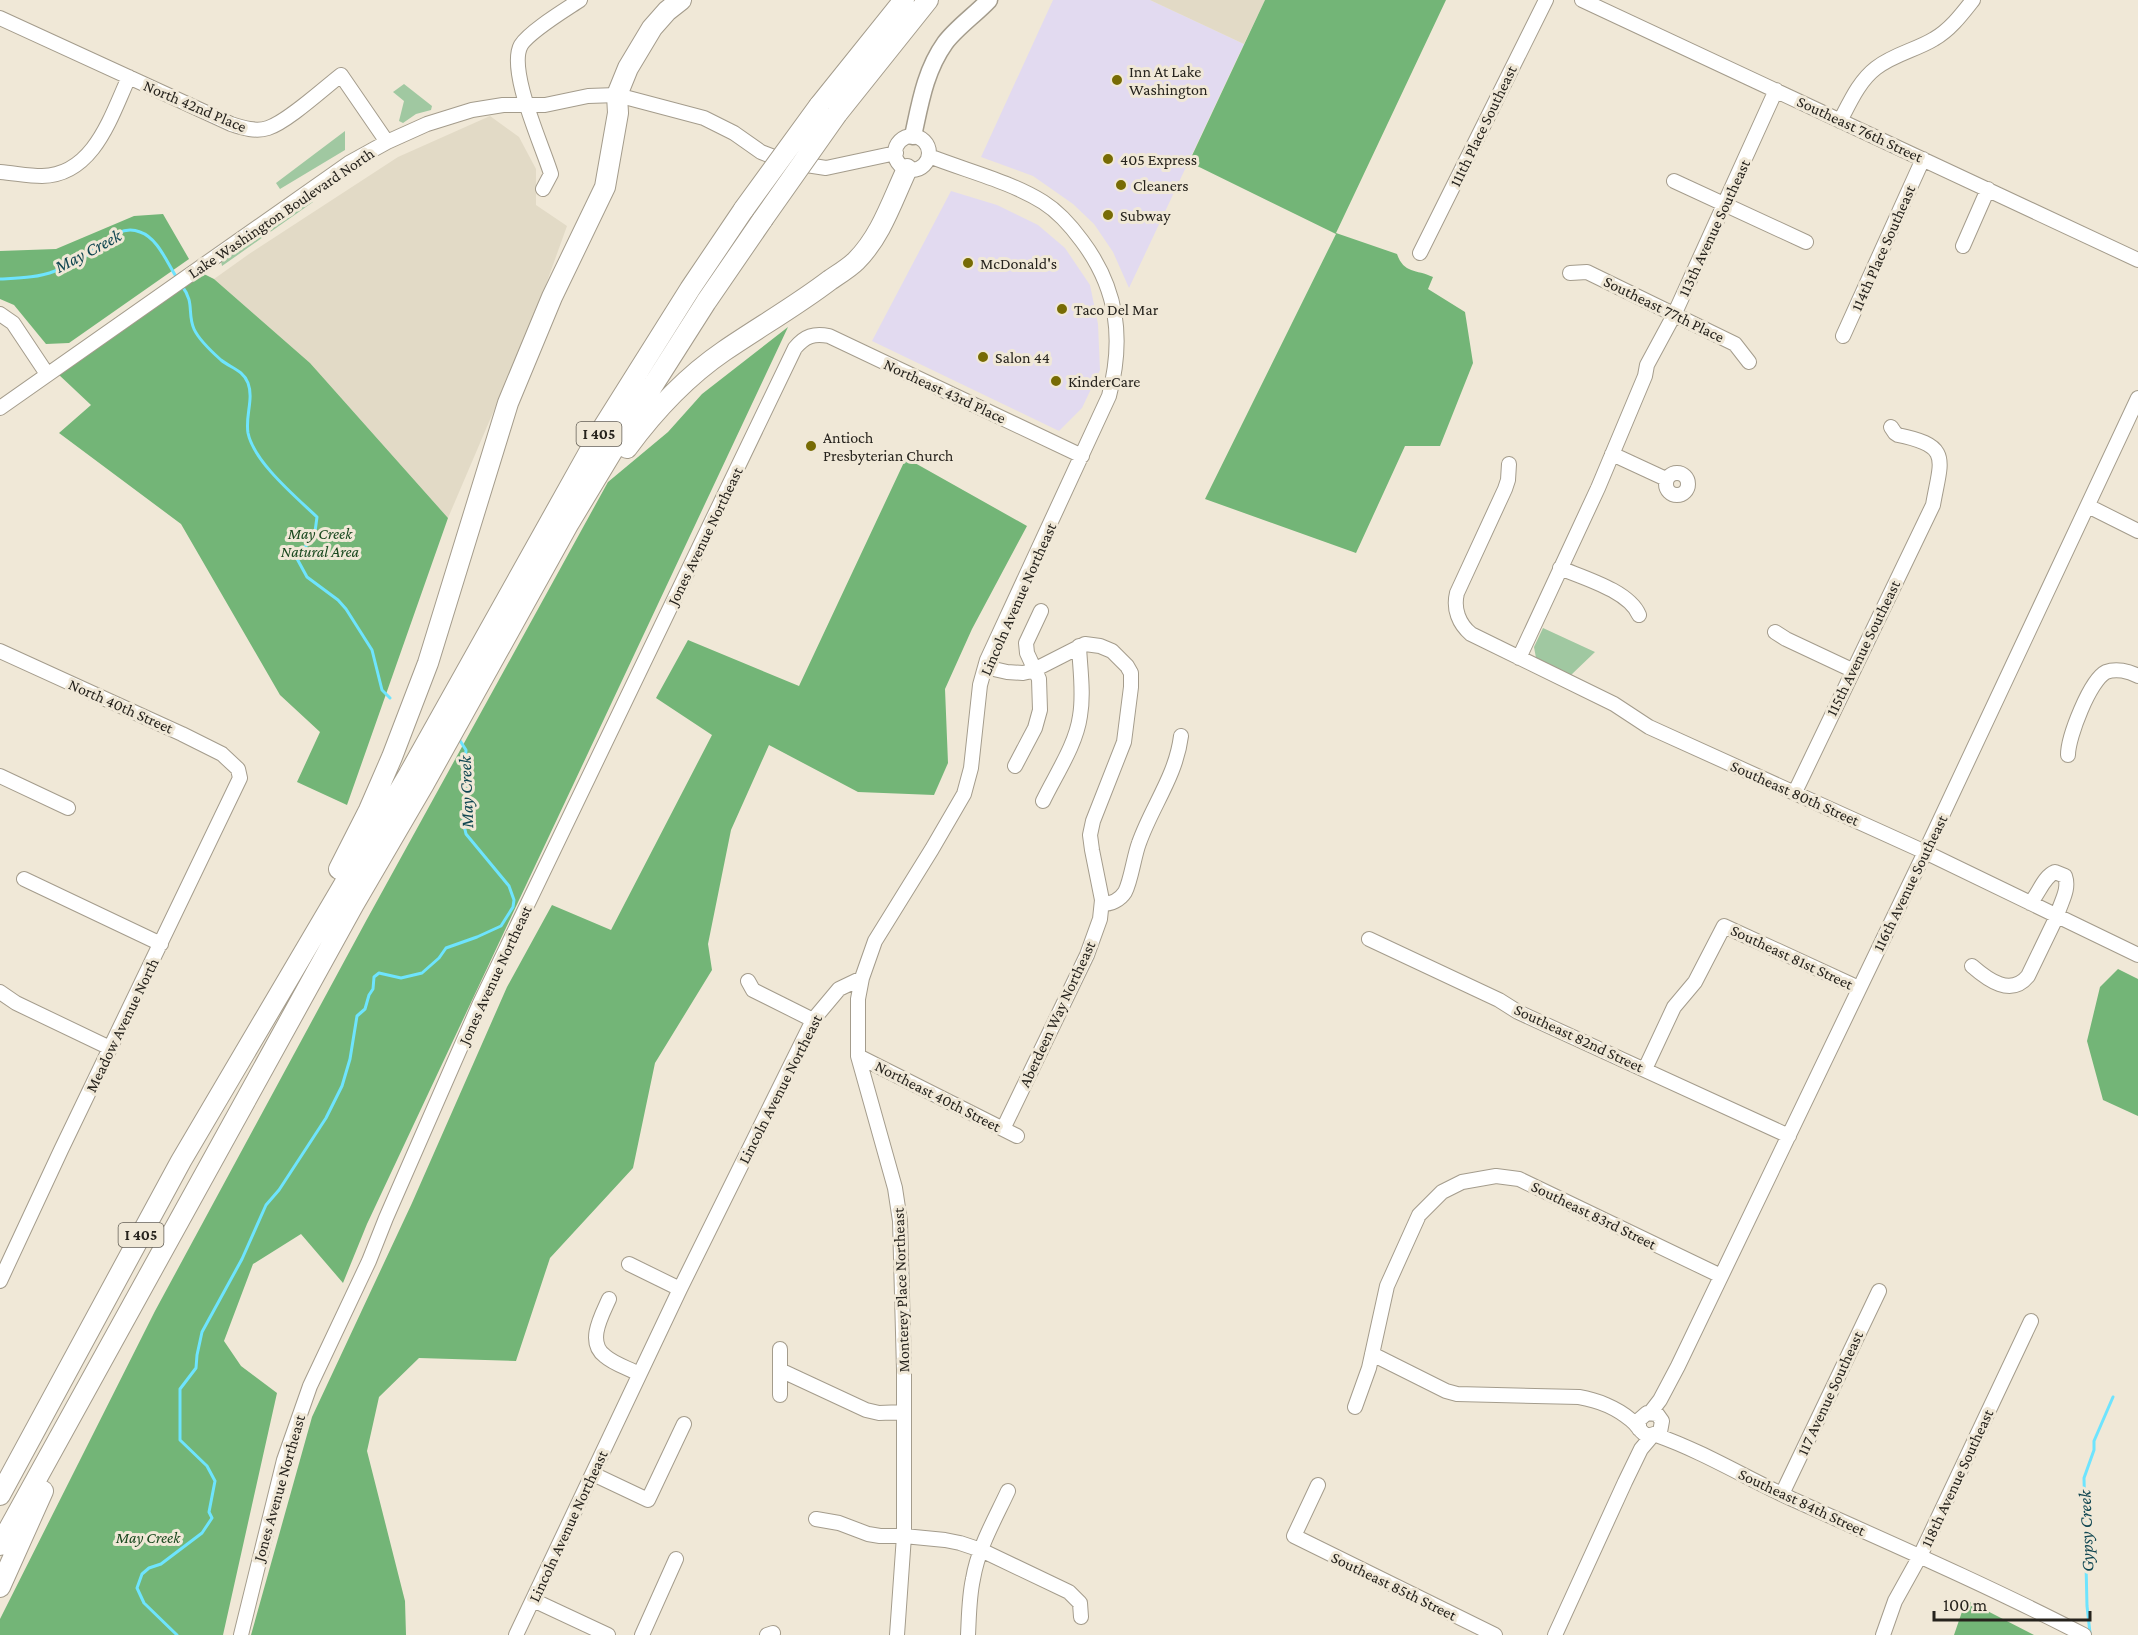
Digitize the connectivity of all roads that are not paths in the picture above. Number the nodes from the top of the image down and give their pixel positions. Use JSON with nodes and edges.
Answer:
{"nodes":[{"id":1,"x":580,"y":0,"type":"edge"},
{"id":2,"x":681,"y":0,"type":"edge"},
{"id":3,"x":904,"y":0,"type":"edge"},
{"id":4,"x":928,"y":0,"type":"edge"},
{"id":5,"x":989,"y":0,"type":"edge"},
{"id":6,"x":1546,"y":0,"type":"edge"},
{"id":7,"x":1582,"y":0,"type":"edge"},
{"id":8,"x":1973,"y":0,"type":"edge"},
{"id":9,"x":0,"y":18,"type":"edge"},
{"id":10,"x":129,"y":77,"type":"junction"},
{"id":11,"x":1776,"y":90,"type":"junction"},
{"id":12,"x":617,"y":95,"type":"junction"},
{"id":13,"x":526,"y":104,"type":"junction"},
{"id":14,"x":1840,"y":121,"type":"junction"},
{"id":15,"x":913,"y":136,"type":"junction"},
{"id":16,"x":387,"y":142,"type":"junction"},
{"id":17,"x":896,"y":153,"type":"junction"},
{"id":18,"x":929,"y":156,"type":"junction"},
{"id":19,"x":1923,"y":159,"type":"junction"},
{"id":20,"x":907,"y":170,"type":"junction"},
{"id":21,"x":0,"y":172,"type":"edge"},
{"id":22,"x":1674,"y":181,"type":"dead end"},
{"id":23,"x":543,"y":189,"type":"dead end"},
{"id":24,"x":1988,"y":189,"type":"junction"},
{"id":25,"x":1725,"y":205,"type":"junction"},
{"id":26,"x":1806,"y":242,"type":"dead end"},
{"id":27,"x":1963,"y":246,"type":"dead end"},
{"id":28,"x":1420,"y":253,"type":"dead end"},
{"id":29,"x":2138,"y":260,"type":"edge"},
{"id":30,"x":1570,"y":273,"type":"dead end"},
{"id":31,"x":0,"y":314,"type":"edge"},
{"id":32,"x":1674,"y":315,"type":"junction"},
{"id":33,"x":1844,"y":336,"type":"dead end"},
{"id":34,"x":806,"y":337,"type":"joint"},
{"id":35,"x":1749,"y":362,"type":"dead end"},
{"id":36,"x":47,"y":374,"type":"junction"},
{"id":37,"x":2138,"y":398,"type":"edge"},
{"id":38,"x":0,"y":408,"type":"edge"},
{"id":39,"x":1891,"y":427,"type":"dead end"},
{"id":40,"x":1612,"y":454,"type":"junction"},
{"id":41,"x":1082,"y":456,"type":"junction"},
{"id":42,"x":1509,"y":464,"type":"dead end"},
{"id":43,"x":1666,"y":479,"type":"dead end"},
{"id":44,"x":2088,"y":506,"type":"junction"},
{"id":45,"x":2138,"y":531,"type":"edge"},
{"id":46,"x":1560,"y":568,"type":"junction"},
{"id":47,"x":526,"y":600,"type":"junction"},
{"id":48,"x":1041,"y":611,"type":"dead end"},
{"id":49,"x":1639,"y":615,"type":"dead end"},
{"id":50,"x":1775,"y":632,"type":"dead end"},
{"id":51,"x":1079,"y":646,"type":"junction"},
{"id":52,"x":0,"y":651,"type":"edge"},
{"id":53,"x":1519,"y":658,"type":"junction"},
{"id":54,"x":985,"y":667,"type":"junction"},
{"id":55,"x":1035,"y":669,"type":"junction"},
{"id":56,"x":1852,"y":670,"type":"junction"},
{"id":57,"x":477,"y":671,"type":"junction"},
{"id":58,"x":2138,"y":676,"type":"edge"},
{"id":59,"x":1181,"y":736,"type":"dead end"},
{"id":60,"x":2068,"y":755,"type":"dead end"},
{"id":61,"x":1015,"y":766,"type":"dead end"},
{"id":62,"x":238,"y":769,"type":"joint"},
{"id":63,"x":0,"y":776,"type":"edge"},
{"id":64,"x":417,"y":779,"type":"junction"},
{"id":65,"x":1795,"y":792,"type":"junction"},
{"id":66,"x":1043,"y":801,"type":"dead end"},
{"id":67,"x":68,"y":808,"type":"dead end"},
{"id":68,"x":1925,"y":852,"type":"junction"},
{"id":69,"x":24,"y":879,"type":"dead end"},
{"id":70,"x":2030,"y":903,"type":"junction"},
{"id":71,"x":1102,"y":904,"type":"junction"},
{"id":72,"x":2057,"y":916,"type":"junction"},
{"id":73,"x":1369,"y":939,"type":"dead end"},
{"id":74,"x":161,"y":944,"type":"junction"},
{"id":75,"x":2138,"y":955,"type":"edge"},
{"id":76,"x":1972,"y":966,"type":"dead end"},
{"id":77,"x":289,"y":978,"type":"junction"},
{"id":78,"x":861,"y":978,"type":"junction"},
{"id":79,"x":748,"y":981,"type":"dead end"},
{"id":80,"x":1859,"y":988,"type":"junction"},
{"id":81,"x":0,"y":992,"type":"edge"},
{"id":82,"x":813,"y":1020,"type":"junction"},
{"id":83,"x":110,"y":1048,"type":"junction"},
{"id":84,"x":858,"y":1056,"type":"junction"},
{"id":85,"x":1645,"y":1070,"type":"junction"},
{"id":86,"x":1003,"y":1129,"type":"junction"},
{"id":87,"x":1017,"y":1136,"type":"dead end"},
{"id":88,"x":1789,"y":1136,"type":"junction"},
{"id":89,"x":629,"y":1264,"type":"dead end"},
{"id":90,"x":1721,"y":1275,"type":"junction"},
{"id":91,"x":0,"y":1281,"type":"edge"},
{"id":92,"x":680,"y":1289,"type":"junction"},
{"id":93,"x":1879,"y":1291,"type":"dead end"},
{"id":94,"x":609,"y":1299,"type":"dead end"},
{"id":95,"x":2031,"y":1321,"type":"dead end"},
{"id":96,"x":780,"y":1349,"type":"dead end"},
{"id":97,"x":1372,"y":1354,"type":"junction"},
{"id":98,"x":780,"y":1370,"type":"junction"},
{"id":99,"x":639,"y":1374,"type":"junction"},
{"id":100,"x":89,"y":1387,"type":"junction"},
{"id":101,"x":780,"y":1395,"type":"dead end"},
{"id":102,"x":1355,"y":1407,"type":"dead end"},
{"id":103,"x":904,"y":1412,"type":"junction"},
{"id":104,"x":684,"y":1424,"type":"dead end"},
{"id":105,"x":1651,"y":1425,"type":"junction"},
{"id":106,"x":593,"y":1474,"type":"junction"},
{"id":107,"x":1318,"y":1485,"type":"dead end"},
{"id":108,"x":1008,"y":1491,"type":"dead end"},
{"id":109,"x":1782,"y":1494,"type":"junction"},
{"id":110,"x":0,"y":1496,"type":"edge"},
{"id":111,"x":816,"y":1519,"type":"dead end"},
{"id":112,"x":904,"y":1536,"type":"junction"},
{"id":113,"x":0,"y":1545,"type":"edge"},
{"id":114,"x":981,"y":1550,"type":"junction"},
{"id":115,"x":1920,"y":1556,"type":"junction"},
{"id":116,"x":676,"y":1560,"type":"dead end"},
{"id":117,"x":0,"y":1587,"type":"edge"},
{"id":118,"x":532,"y":1600,"type":"junction"},
{"id":119,"x":1081,"y":1617,"type":"dead end"},
{"id":120,"x":241,"y":1635,"type":"edge"},
{"id":121,"x":516,"y":1635,"type":"edge"},
{"id":122,"x":608,"y":1635,"type":"edge"},
{"id":123,"x":642,"y":1635,"type":"edge"},
{"id":124,"x":897,"y":1635,"type":"edge"},
{"id":125,"x":968,"y":1635,"type":"edge"},
{"id":126,"x":1495,"y":1635,"type":"edge"},
{"id":127,"x":1555,"y":1635,"type":"edge"},
{"id":128,"x":1883,"y":1635,"type":"edge"},
{"id":129,"x":2084,"y":1635,"type":"edge"}],
"edges":[{"from":1,"to":13,"type":"street"},
{"from":2,"to":12,"type":"highway"},
{"from":3,"to":57,"type":"highway","number":"I 405","bridge":true},
{"from":4,"to":47,"type":"highway","number":"I 405","bridge":true},
{"from":5,"to":15,"type":"main road"},
{"from":6,"to":28,"type":"street","name":"111th Place Southeast"},
{"from":7,"to":11,"type":"street","name":"Southeast 76th Street"},
{"from":8,"to":14,"type":"street"},
{"from":9,"to":10,"type":"street","name":"North 42nd Place"},
{"from":10,"to":16,"type":"street","name":"North 42nd Place"},
{"from":10,"to":21,"type":"street"},
{"from":11,"to":14,"type":"street","name":"Southeast 76th Street"},
{"from":11,"to":25,"type":"street","name":"113th Avenue Southeast"},
{"from":12,"to":13,"type":"street","name":"Lake Washington Boulevard North"},
{"from":12,"to":17,"type":"street","name":"Lake Washington Boulevard North"},
{"from":12,"to":77,"type":"highway"},
{"from":13,"to":16,"type":"street","name":"Lake Washington Boulevard North"},
{"from":13,"to":23,"type":"street"},
{"from":14,"to":19,"type":"street","name":"Southeast 76th Street"},
{"from":15,"to":17,"type":"street"},
{"from":15,"to":18,"type":"street"},
{"from":16,"to":36,"type":"street","name":"Lake Washington Boulevard North"},
{"from":17,"to":20,"type":"street"},
{"from":18,"to":20,"type":"street"},
{"from":18,"to":41,"type":"street","name":"Lincoln Avenue Northeast"},
{"from":19,"to":24,"type":"street","name":"Southeast 76th Street"},
{"from":19,"to":33,"type":"street","name":"114th Place Southeast"},
{"from":20,"to":47,"type":"highway"},
{"from":22,"to":25,"type":"street"},
{"from":24,"to":27,"type":"street"},
{"from":24,"to":29,"type":"street","name":"Southeast 76th Street"},
{"from":25,"to":26,"type":"street"},
{"from":25,"to":32,"type":"street","name":"113th Avenue Southeast"},
{"from":30,"to":32,"type":"street","name":"Southeast 77th Place"},
{"from":31,"to":36,"type":"street"},
{"from":32,"to":35,"type":"street","name":"Southeast 77th Place"},
{"from":32,"to":40,"type":"street","name":"113th Avenue Southeast"},
{"from":34,"to":41,"type":"street","name":"Northeast 43rd Place"},
{"from":34,"to":120,"type":"street","name":"Jones Avenue Northeast"},
{"from":36,"to":38,"type":"street","name":"Lake Washington Boulevard North"},
{"from":37,"to":44,"type":"street","name":"116th Avenue Southeast"},
{"from":39,"to":56,"type":"street","name":"115th Avenue Southeast"},
{"from":40,"to":43,"type":"street"},
{"from":40,"to":46,"type":"street","name":"113th Avenue Southeast"},
{"from":41,"to":54,"type":"street","name":"Lincoln Avenue Northeast"},
{"from":42,"to":53,"type":"street","name":"Southeast 80th Street"},
{"from":44,"to":45,"type":"street"},
{"from":44,"to":68,"type":"street","name":"116th Avenue Southeast"},
{"from":46,"to":49,"type":"street"},
{"from":46,"to":53,"type":"street"},
{"from":47,"to":57,"type":"highway","number":"I 405"},
{"from":48,"to":55,"type":"street"},
{"from":50,"to":56,"type":"street"},
{"from":51,"to":55,"type":"street"},
{"from":51,"to":66,"type":"street"},
{"from":51,"to":71,"type":"street","name":"Aberdeen Way Northeast"},
{"from":52,"to":62,"type":"street","name":"North 40th Street"},
{"from":53,"to":65,"type":"street","name":"Southeast 80th Street"},
{"from":54,"to":55,"type":"street"},
{"from":54,"to":78,"type":"street","name":"Lincoln Avenue Northeast"},
{"from":55,"to":61,"type":"street"},
{"from":56,"to":65,"type":"street","name":"115th Avenue Southeast"},
{"from":57,"to":64,"type":"highway","number":"I 405"},
{"from":58,"to":60,"type":"street"},
{"from":59,"to":71,"type":"street"},
{"from":62,"to":74,"type":"street","name":"Meadow Avenue North"},
{"from":63,"to":67,"type":"street"},
{"from":64,"to":77,"type":"highway","number":"I 405"},
{"from":64,"to":100,"type":"highway","number":"I 405"},
{"from":65,"to":68,"type":"street","name":"Southeast 80th Street"},
{"from":68,"to":70,"type":"street","name":"Southeast 80th Street"},
{"from":68,"to":80,"type":"street","name":"116th Avenue Southeast"},
{"from":69,"to":74,"type":"street"},
{"from":70,"to":72,"type":"street","name":"Southeast 80th Street"},
{"from":70,"to":72,"type":"street"},
{"from":71,"to":86,"type":"street","name":"Aberdeen Way Northeast"},
{"from":72,"to":75,"type":"street","name":"Southeast 80th Street"},
{"from":72,"to":76,"type":"street"},
{"from":73,"to":85,"type":"street","name":"Southeast 82nd Street"},
{"from":74,"to":83,"type":"street","name":"Meadow Avenue North"},
{"from":77,"to":110,"type":"highway","number":"I 405"},
{"from":78,"to":82,"type":"street","name":"Lincoln Avenue Northeast"},
{"from":78,"to":84,"type":"street","name":"Monterey Place Northeast"},
{"from":79,"to":82,"type":"street"},
{"from":80,"to":85,"type":"street","name":"Southeast 81st Street"},
{"from":80,"to":88,"type":"street","name":"116th Avenue Southeast"},
{"from":81,"to":83,"type":"street"},
{"from":82,"to":92,"type":"street","name":"Lincoln Avenue Northeast"},
{"from":83,"to":91,"type":"street","name":"Meadow Avenue North"},
{"from":84,"to":86,"type":"street","name":"Northeast 40th Street"},
{"from":84,"to":103,"type":"street","name":"Monterey Place Northeast"},
{"from":85,"to":88,"type":"street","name":"Southeast 82nd Street"},
{"from":86,"to":87,"type":"street","name":"Northeast 40th Street"},
{"from":88,"to":90,"type":"street","name":"116th Avenue Southeast"},
{"from":89,"to":92,"type":"street"},
{"from":90,"to":97,"type":"street","name":"Southeast 83rd Street"},
{"from":90,"to":105,"type":"street","name":"116th Avenue Southeast"},
{"from":92,"to":99,"type":"street","name":"Lincoln Avenue Northeast"},
{"from":93,"to":109,"type":"street","name":"117 Avenue Southeast"},
{"from":94,"to":99,"type":"street"},
{"from":95,"to":115,"type":"street","name":"118th Avenue Southeast"},
{"from":96,"to":98,"type":"street"},
{"from":97,"to":102,"type":"street"},
{"from":97,"to":105,"type":"street","name":"Southeast 84th Street"},
{"from":98,"to":101,"type":"street"},
{"from":98,"to":103,"type":"street"},
{"from":99,"to":106,"type":"street","name":"Lincoln Avenue Northeast"},
{"from":100,"to":113,"type":"highway","number":"I 405"},
{"from":100,"to":117,"type":"highway"},
{"from":103,"to":112,"type":"street","name":"Monterey Place Northeast"},
{"from":104,"to":106,"type":"street"},
{"from":105,"to":109,"type":"street","name":"Southeast 84th Street"},
{"from":105,"to":127,"type":"street","name":"116th Avenue Southeast"},
{"from":106,"to":118,"type":"street","name":"Lincoln Avenue Northeast"},
{"from":107,"to":126,"type":"street","name":"Southeast 85th Street"},
{"from":108,"to":114,"type":"street"},
{"from":109,"to":115,"type":"street","name":"Southeast 84th Street"},
{"from":111,"to":112,"type":"street"},
{"from":112,"to":114,"type":"street"},
{"from":112,"to":124,"type":"street","name":"Monterey Place Northeast"},
{"from":114,"to":119,"type":"street"},
{"from":114,"to":125,"type":"street"},
{"from":115,"to":128,"type":"street","name":"118th Avenue Southeast"},
{"from":115,"to":129,"type":"street","name":"Southeast 84th Street"},
{"from":116,"to":123,"type":"street"},
{"from":118,"to":121,"type":"street","name":"Lincoln Avenue Northeast"},
{"from":118,"to":122,"type":"street"}]}
